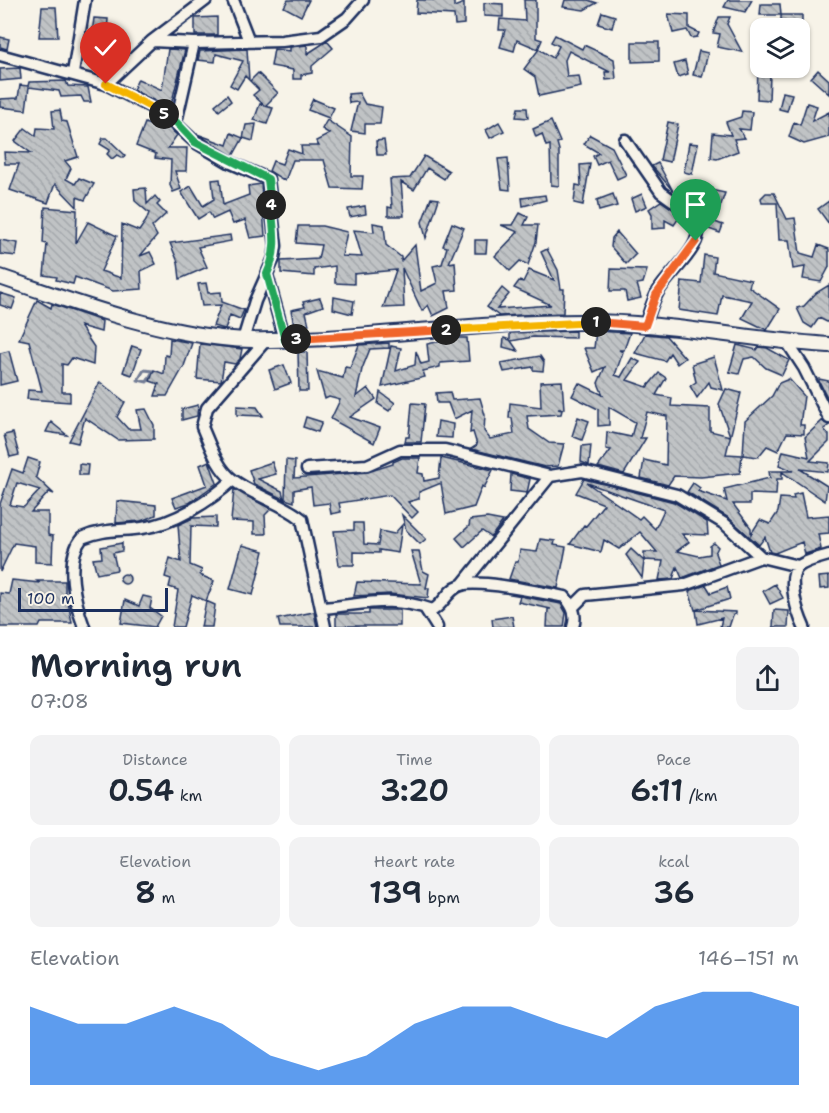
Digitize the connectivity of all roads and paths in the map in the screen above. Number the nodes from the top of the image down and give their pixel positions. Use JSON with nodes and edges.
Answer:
{"nodes":[{"id":1,"x":85,"y":0,"type":"edge"},
{"id":2,"x":206,"y":0,"type":"edge"},
{"id":3,"x":232,"y":0,"type":"edge"},
{"id":4,"x":363,"y":0,"type":"edge"},
{"id":5,"x":152,"y":41,"type":"junction"},
{"id":6,"x":249,"y":41,"type":"junction"},
{"id":7,"x":194,"y":43,"type":"junction"},
{"id":8,"x":0,"y":55,"type":"edge"},
{"id":9,"x":73,"y":73,"type":"junction"},
{"id":10,"x":106,"y":84,"type":"junction"},
{"id":11,"x":176,"y":122,"type":"junction"},
{"id":12,"x":625,"y":140,"type":"dead end"},
{"id":13,"x":267,"y":274,"type":"junction"},
{"id":14,"x":0,"y":277,"type":"edge"},
{"id":15,"x":645,"y":326,"type":"junction"},
{"id":16,"x":243,"y":340,"type":"junction"},
{"id":17,"x":266,"y":340,"type":"junction"},
{"id":18,"x":285,"y":340,"type":"junction"},
{"id":19,"x":787,"y":342,"type":"junction"},
{"id":20,"x":829,"y":345,"type":"edge"},
{"id":21,"x":829,"y":418,"type":"edge"},
{"id":22,"x":307,"y":469,"type":"dead end"},
{"id":23,"x":550,"y":476,"type":"junction"},
{"id":24,"x":233,"y":480,"type":"junction"},
{"id":25,"x":829,"y":555,"type":"edge"},
{"id":26,"x":761,"y":557,"type":"junction"},
{"id":27,"x":798,"y":566,"type":"junction"},
{"id":28,"x":462,"y":585,"type":"junction"},
{"id":29,"x":573,"y":607,"type":"junction"},
{"id":30,"x":323,"y":608,"type":"junction"},
{"id":31,"x":425,"y":608,"type":"junction"},
{"id":32,"x":84,"y":627,"type":"edge"},
{"id":33,"x":325,"y":627,"type":"edge"},
{"id":34,"x":437,"y":627,"type":"edge"},
{"id":35,"x":573,"y":627,"type":"edge"},
{"id":36,"x":804,"y":627,"type":"edge"}],
"edges":[{"from":1,"to":9,"type":"street"},
{"from":2,"to":5,"type":"street"},
{"from":3,"to":6,"type":"street"},
{"from":4,"to":6,"type":"street"},
{"from":5,"to":7,"type":"street"},
{"from":5,"to":10,"type":"street"},
{"from":6,"to":7,"type":"street"},
{"from":7,"to":11,"type":"street"},
{"from":8,"to":9,"type":"street"},
{"from":9,"to":10,"type":"street"},
{"from":10,"to":11,"type":"street"},
{"from":11,"to":13,"type":"street"},
{"from":12,"to":15,"type":"street"},
{"from":13,"to":16,"type":"street"},
{"from":13,"to":18,"type":"street"},
{"from":14,"to":16,"type":"main road"},
{"from":15,"to":18,"type":"main road"},
{"from":15,"to":19,"type":"main road"},
{"from":16,"to":17,"type":"main road"},
{"from":17,"to":18,"type":"main road"},
{"from":17,"to":24,"type":"street"},
{"from":19,"to":20,"type":"main road"},
{"from":19,"to":21,"type":"street"},
{"from":22,"to":23,"type":"street"},
{"from":23,"to":26,"type":"street"},
{"from":23,"to":28,"type":"street"},
{"from":24,"to":30,"type":"street"},
{"from":24,"to":32,"type":"street"},
{"from":25,"to":27,"type":"street"},
{"from":26,"to":27,"type":"street"},
{"from":26,"to":29,"type":"street"},
{"from":27,"to":36,"type":"street"},
{"from":28,"to":29,"type":"street"},
{"from":28,"to":31,"type":"street"},
{"from":29,"to":35,"type":"street"},
{"from":30,"to":31,"type":"street"},
{"from":30,"to":33,"type":"street"},
{"from":31,"to":34,"type":"street"}]}
